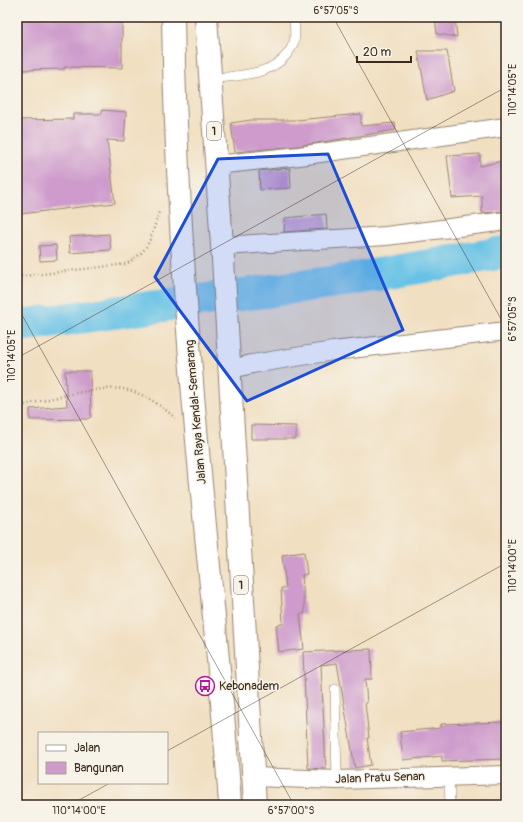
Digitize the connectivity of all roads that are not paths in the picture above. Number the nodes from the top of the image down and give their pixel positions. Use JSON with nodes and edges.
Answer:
{"nodes":[{"id":1,"x":173,"y":17,"type":"edge"},
{"id":2,"x":206,"y":17,"type":"edge"},
{"id":3,"x":294,"y":17,"type":"edge"},
{"id":4,"x":210,"y":78,"type":"junction"},
{"id":5,"x":506,"y":127,"type":"edge"},
{"id":6,"x":216,"y":165,"type":"junction"},
{"id":7,"x":506,"y":221,"type":"edge"},
{"id":8,"x":222,"y":252,"type":"junction"},
{"id":9,"x":506,"y":331,"type":"edge"},
{"id":10,"x":228,"y":368,"type":"junction"},
{"id":11,"x":335,"y":689,"type":"dead end"},
{"id":12,"x":506,"y":775,"type":"edge"},
{"id":13,"x":449,"y":776,"type":"junction"},
{"id":14,"x":253,"y":777,"type":"junction"},
{"id":15,"x":337,"y":780,"type":"junction"},
{"id":16,"x":230,"y":805,"type":"edge"},
{"id":17,"x":255,"y":805,"type":"edge"},
{"id":18,"x":450,"y":805,"type":"edge"}],
"edges":[{"from":1,"to":16,"type":"highway","name":"Jalan Raya Kendal-Semarang"},
{"from":2,"to":4,"type":"highway","number":"1"},
{"from":3,"to":4,"type":"lane"},
{"from":4,"to":6,"type":"highway","number":"1"},
{"from":5,"to":6,"type":"street"},
{"from":6,"to":8,"type":"highway","number":"1"},
{"from":7,"to":8,"type":"street"},
{"from":8,"to":10,"type":"highway","number":"1"},
{"from":9,"to":10,"type":"street"},
{"from":10,"to":14,"type":"highway","number":"1"},
{"from":11,"to":15,"type":"lane"},
{"from":12,"to":13,"type":"street","name":"Jalan Pratu Senan"},
{"from":13,"to":15,"type":"street","name":"Jalan Pratu Senan"},
{"from":13,"to":18,"type":"lane"},
{"from":14,"to":15,"type":"street","name":"Jalan Pratu Senan"},
{"from":14,"to":17,"type":"highway","number":"1"}]}
